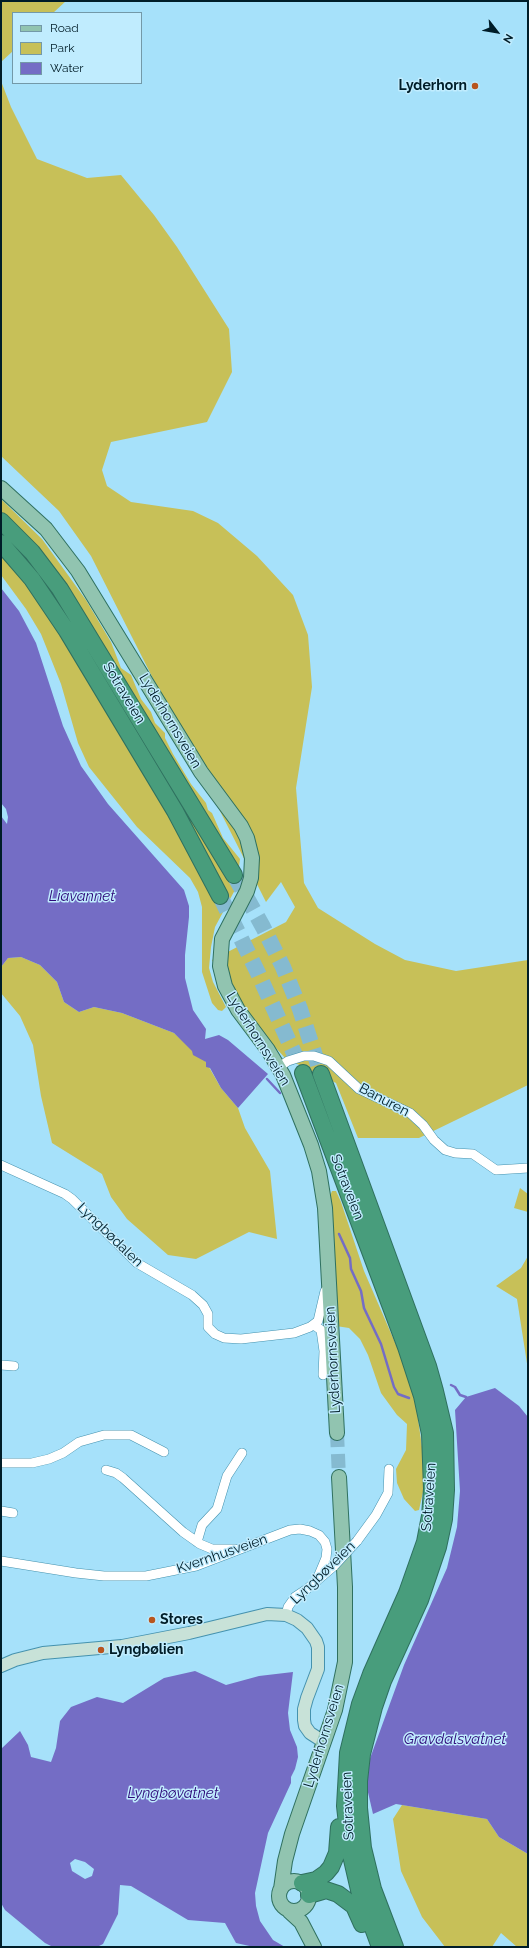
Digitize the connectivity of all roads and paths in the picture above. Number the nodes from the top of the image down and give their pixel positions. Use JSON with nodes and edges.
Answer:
{"nodes":[{"id":1,"x":1,"y":488,"type":"edge"},
{"id":2,"x":1,"y":521,"type":"edge"},
{"id":3,"x":1,"y":543,"type":"edge"},
{"id":4,"x":234,"y":875,"type":"tunnel mouth"},
{"id":5,"x":220,"y":896,"type":"tunnel mouth"},
{"id":6,"x":279,"y":1067,"type":"junction"},
{"id":7,"x":302,"y":1073,"type":"tunnel mouth"},
{"id":8,"x":321,"y":1074,"type":"tunnel mouth"},
{"id":9,"x":1,"y":1165,"type":"edge"},
{"id":10,"x":528,"y":1168,"type":"edge"},
{"id":11,"x":330,"y":1290,"type":"junction"},
{"id":12,"x":314,"y":1325,"type":"junction"},
{"id":13,"x":329,"y":1351,"type":"junction"},
{"id":14,"x":1,"y":1365,"type":"edge"},
{"id":15,"x":14,"y":1366,"type":"dead end"},
{"id":16,"x":323,"y":1375,"type":"dead end"},
{"id":17,"x":337,"y":1433,"type":"tunnel mouth"},
{"id":18,"x":164,"y":1452,"type":"dead end"},
{"id":19,"x":242,"y":1453,"type":"dead end"},
{"id":20,"x":1,"y":1463,"type":"edge"},
{"id":21,"x":390,"y":1469,"type":"dead end"},
{"id":22,"x":106,"y":1470,"type":"dead end"},
{"id":23,"x":339,"y":1477,"type":"tunnel mouth"},
{"id":24,"x":1,"y":1511,"type":"edge"},
{"id":25,"x":13,"y":1513,"type":"dead end"},
{"id":26,"x":197,"y":1542,"type":"junction"},
{"id":27,"x":239,"y":1550,"type":"junction"},
{"id":28,"x":1,"y":1561,"type":"edge"},
{"id":29,"x":316,"y":1582,"type":"junction"},
{"id":30,"x":286,"y":1615,"type":"junction"},
{"id":31,"x":1,"y":1666,"type":"edge"},
{"id":32,"x":324,"y":1742,"type":"junction"},
{"id":33,"x":348,"y":1753,"type":"junction"},
{"id":34,"x":289,"y":1849,"type":"junction"},
{"id":35,"x":281,"y":1889,"type":"junction"},
{"id":36,"x":373,"y":1889,"type":"junction"},
{"id":37,"x":304,"y":1891,"type":"junction"},
{"id":38,"x":289,"y":1911,"type":"junction"},
{"id":39,"x":314,"y":1947,"type":"edge"},
{"id":40,"x":318,"y":1947,"type":"edge"},
{"id":41,"x":370,"y":1947,"type":"edge"},
{"id":42,"x":380,"y":1947,"type":"edge"},
{"id":43,"x":395,"y":1947,"type":"edge"},
{"id":44,"x":402,"y":1947,"type":"edge"}],
"edges":[{"from":1,"to":6,"type":"main road","name":"Lyderhornsveien"},
{"from":2,"to":4,"type":"highway","name":"Sotraveien"},
{"from":3,"to":5,"type":"highway","name":"Sotraveien"},
{"from":6,"to":10,"type":"street","name":"Banuren"},
{"from":6,"to":11,"type":"main road","name":"Lyderhornsveien"},
{"from":7,"to":33,"type":"highway","name":"Sotraveien"},
{"from":8,"to":36,"type":"highway","name":"Sotraveien"},
{"from":9,"to":12,"type":"street","name":"Lyngbødalen"},
{"from":11,"to":12,"type":"street"},
{"from":11,"to":13,"type":"main road","name":"Lyderhornsveien"},
{"from":12,"to":13,"type":"street"},
{"from":13,"to":16,"type":"street"},
{"from":13,"to":17,"type":"main road","name":"Lyderhornsveien"},
{"from":14,"to":15,"type":"street"},
{"from":18,"to":20,"type":"street"},
{"from":19,"to":26,"type":"street"},
{"from":21,"to":29,"type":"street","name":"Lyngbøveien","bridge":true},
{"from":22,"to":26,"type":"street"},
{"from":23,"to":32,"type":"main road","name":"Lyderhornsveien"},
{"from":24,"to":25,"type":"street"},
{"from":26,"to":27,"type":"street"},
{"from":27,"to":28,"type":"street","name":"Kvernhusveien"},
{"from":27,"to":29,"type":"street","name":"Kvernhusveien"},
{"from":29,"to":30,"type":"street","name":"Lyngbøveien"},
{"from":30,"to":31,"type":"street","name":"Lyngbøveien"},
{"from":30,"to":32,"type":"street","name":"Lyngbøveien"},
{"from":32,"to":34,"type":"main road","name":"Lyderhornsveien"},
{"from":33,"to":37,"type":"highway"},
{"from":33,"to":42,"type":"highway","name":"Sotraveien"},
{"from":34,"to":35,"type":"main road","name":"Lyderhornsveien"},
{"from":34,"to":37,"type":"main road","name":"Lyderhornsveien"},
{"from":35,"to":37,"type":"main road"},
{"from":35,"to":38,"type":"main road"},
{"from":36,"to":43,"type":"highway","name":"Sotraveien"},
{"from":36,"to":44,"type":"highway"},
{"from":37,"to":38,"type":"main road"},
{"from":37,"to":40,"type":"main road","name":"Lyderhornsveien"},
{"from":37,"to":41,"type":"highway"},
{"from":38,"to":39,"type":"main road"}]}
